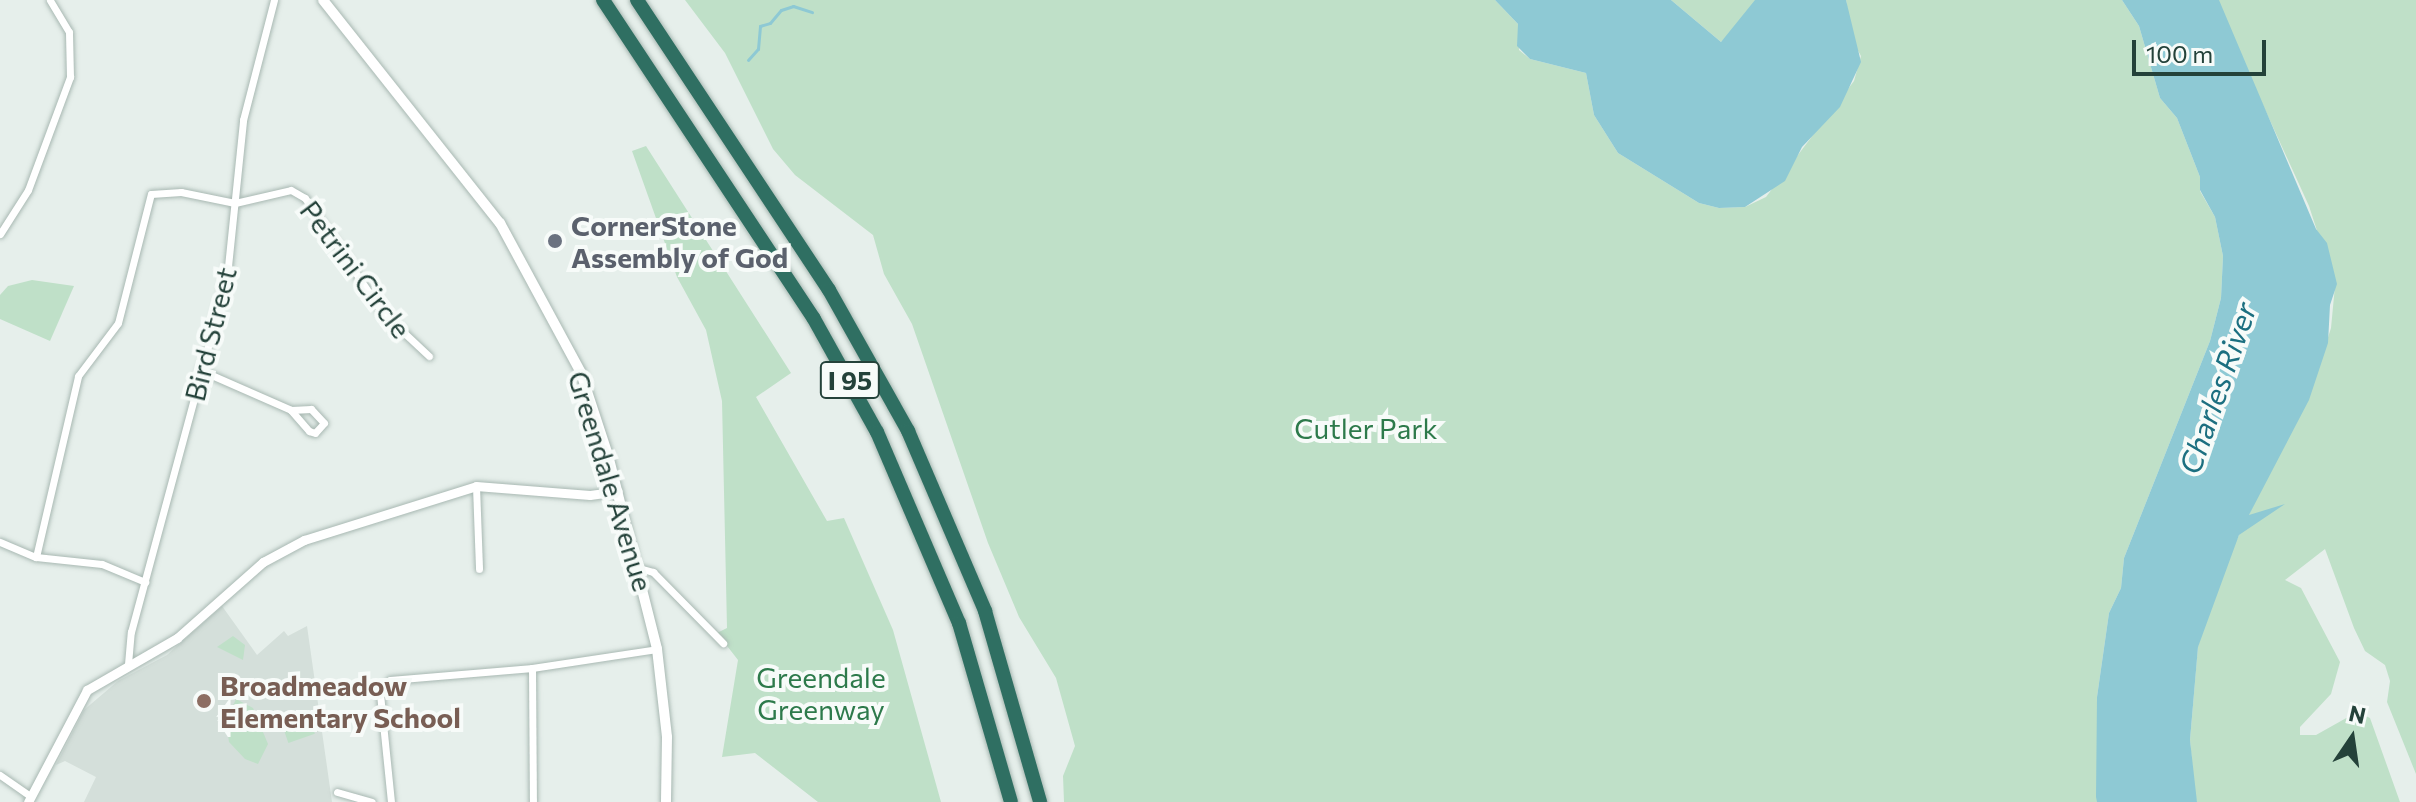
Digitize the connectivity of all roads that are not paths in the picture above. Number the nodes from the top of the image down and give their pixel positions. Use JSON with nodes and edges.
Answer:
{"nodes":[{"id":1,"x":50,"y":0,"type":"edge"},
{"id":2,"x":274,"y":0,"type":"edge"},
{"id":3,"x":323,"y":0,"type":"edge"},
{"id":4,"x":603,"y":0,"type":"edge"},
{"id":5,"x":637,"y":0,"type":"edge"},
{"id":6,"x":235,"y":203,"type":"junction"},
{"id":7,"x":0,"y":234,"type":"edge"},
{"id":8,"x":429,"y":356,"type":"dead end"},
{"id":9,"x":200,"y":370,"type":"junction"},
{"id":10,"x":291,"y":410,"type":"junction"},
{"id":11,"x":476,"y":486,"type":"junction"},
{"id":12,"x":618,"y":491,"type":"junction"},
{"id":13,"x":0,"y":542,"type":"edge"},
{"id":14,"x":36,"y":557,"type":"junction"},
{"id":15,"x":639,"y":568,"type":"junction"},
{"id":16,"x":479,"y":569,"type":"dead end"},
{"id":17,"x":145,"y":582,"type":"junction"},
{"id":18,"x":723,"y":643,"type":"dead end"},
{"id":19,"x":657,"y":649,"type":"junction"},
{"id":20,"x":128,"y":664,"type":"junction"},
{"id":21,"x":532,"y":668,"type":"junction"},
{"id":22,"x":0,"y":775,"type":"edge"},
{"id":23,"x":337,"y":792,"type":"dead end"},
{"id":24,"x":29,"y":799,"type":"edge"},
{"id":25,"x":372,"y":802,"type":"edge"},
{"id":26,"x":391,"y":802,"type":"edge"},
{"id":27,"x":533,"y":802,"type":"edge"},
{"id":28,"x":666,"y":802,"type":"edge"},
{"id":29,"x":1011,"y":802,"type":"edge"},
{"id":30,"x":1040,"y":802,"type":"edge"}],
"edges":[{"from":1,"to":7,"type":"street"},
{"from":2,"to":6,"type":"street","name":"Bird Street"},
{"from":3,"to":12,"type":"main road","name":"Greendale Avenue"},
{"from":4,"to":29,"type":"highway","number":"I 95"},
{"from":5,"to":30,"type":"highway","number":"I 95"},
{"from":6,"to":8,"type":"street","name":"Petrini Circle"},
{"from":6,"to":9,"type":"street","name":"Bird Street"},
{"from":6,"to":14,"type":"street"},
{"from":9,"to":10,"type":"street"},
{"from":9,"to":17,"type":"street","name":"Bird Street"},
{"from":10,"to":10,"type":"street"},
{"from":11,"to":12,"type":"street"},
{"from":11,"to":16,"type":"street"},
{"from":11,"to":20,"type":"street"},
{"from":12,"to":15,"type":"main road","name":"Greendale Avenue"},
{"from":13,"to":14,"type":"street"},
{"from":14,"to":17,"type":"street"},
{"from":15,"to":18,"type":"street"},
{"from":15,"to":19,"type":"main road","name":"Greendale Avenue"},
{"from":17,"to":20,"type":"street","name":"Bird Street"},
{"from":19,"to":21,"type":"street"},
{"from":19,"to":28,"type":"main road","name":"Greendale Avenue"},
{"from":20,"to":24,"type":"street"},
{"from":21,"to":26,"type":"street"},
{"from":21,"to":27,"type":"street"},
{"from":22,"to":24,"type":"street"},
{"from":23,"to":25,"type":"street"}]}
